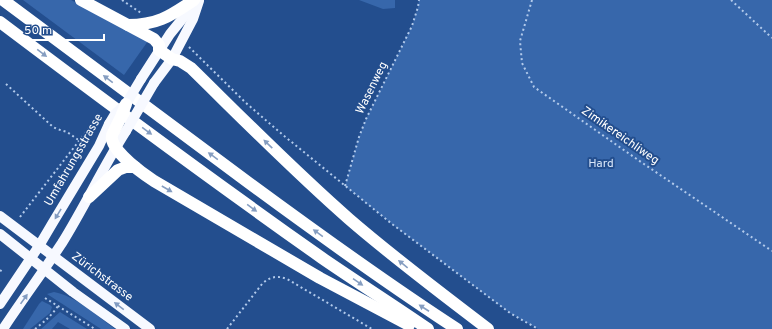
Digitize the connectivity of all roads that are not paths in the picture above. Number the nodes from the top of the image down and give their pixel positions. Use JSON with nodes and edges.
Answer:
{"nodes":[{"id":1,"x":3,"y":0,"type":"edge"},
{"id":2,"x":81,"y":0,"type":"edge"},
{"id":3,"x":197,"y":0,"type":"edge"},
{"id":4,"x":0,"y":22,"type":"edge"},
{"id":5,"x":128,"y":25,"type":"junction"},
{"id":6,"x":159,"y":50,"type":"junction"},
{"id":7,"x":172,"y":58,"type":"junction"},
{"id":8,"x":126,"y":104,"type":"joint"},
{"id":9,"x":116,"y":128,"type":"junction"},
{"id":10,"x":116,"y":147,"type":"junction"},
{"id":11,"x":135,"y":168,"type":"junction"},
{"id":12,"x":89,"y":197,"type":"junction"},
{"id":13,"x":0,"y":216,"type":"edge"},
{"id":14,"x":0,"y":234,"type":"edge"},
{"id":15,"x":39,"y":246,"type":"junction"},
{"id":16,"x":53,"y":256,"type":"junction"},
{"id":17,"x":31,"y":258,"type":"junction"},
{"id":18,"x":44,"y":268,"type":"junction"},
{"id":19,"x":0,"y":304,"type":"edge"},
{"id":20,"x":3,"y":329,"type":"edge"},
{"id":21,"x":125,"y":329,"type":"edge"},
{"id":22,"x":150,"y":329,"type":"edge"},
{"id":23,"x":417,"y":329,"type":"edge"},
{"id":24,"x":428,"y":329,"type":"edge"},
{"id":25,"x":457,"y":329,"type":"edge"},
{"id":26,"x":488,"y":329,"type":"edge"}],
"edges":[{"from":25,"to":1,"type":"highway","one_way":true},
{"from":2,"to":5,"type":"highway"},
{"from":3,"to":5,"type":"highway"},
{"from":3,"to":6,"type":"main road"},
{"from":3,"to":7,"type":"main road","name":"Umfahrungsstrasse"},
{"from":4,"to":24,"type":"highway","one_way":true},
{"from":5,"to":6,"type":"highway"},
{"from":6,"to":7,"type":"highway"},
{"from":6,"to":8,"type":"main road","bridge":true},
{"from":7,"to":9,"type":"main road","name":"Umfahrungsstrasse","bridge":true},
{"from":26,"to":7,"type":"highway","one_way":true},
{"from":8,"to":9,"type":"highway","bridge":true},
{"from":9,"to":10,"type":"highway"},
{"from":9,"to":15,"type":"main road","name":"Umfahrungsstrasse","one_way":true},
{"from":10,"to":11,"type":"highway"},
{"from":10,"to":12,"type":"main road"},
{"from":11,"to":12,"type":"highway"},
{"from":11,"to":23,"type":"highway","one_way":true},
{"from":12,"to":16,"type":"main road"},
{"from":13,"to":15,"type":"main road","name":"Zürichstrasse"},
{"from":14,"to":17,"type":"main road"},
{"from":15,"to":16,"type":"main road","name":"Zürichstrasse"},
{"from":15,"to":17,"type":"main road","name":"Umfahrungsstrasse"},
{"from":16,"to":18,"type":"main road"},
{"from":22,"to":16,"type":"main road","name":"Zürichstrasse","one_way":true},
{"from":17,"to":18,"type":"main road"},
{"from":17,"to":19,"type":"main road","name":"Umfahrungsstrasse"},
{"from":20,"to":18,"type":"main road","one_way":true},
{"from":18,"to":21,"type":"main road"}]}
